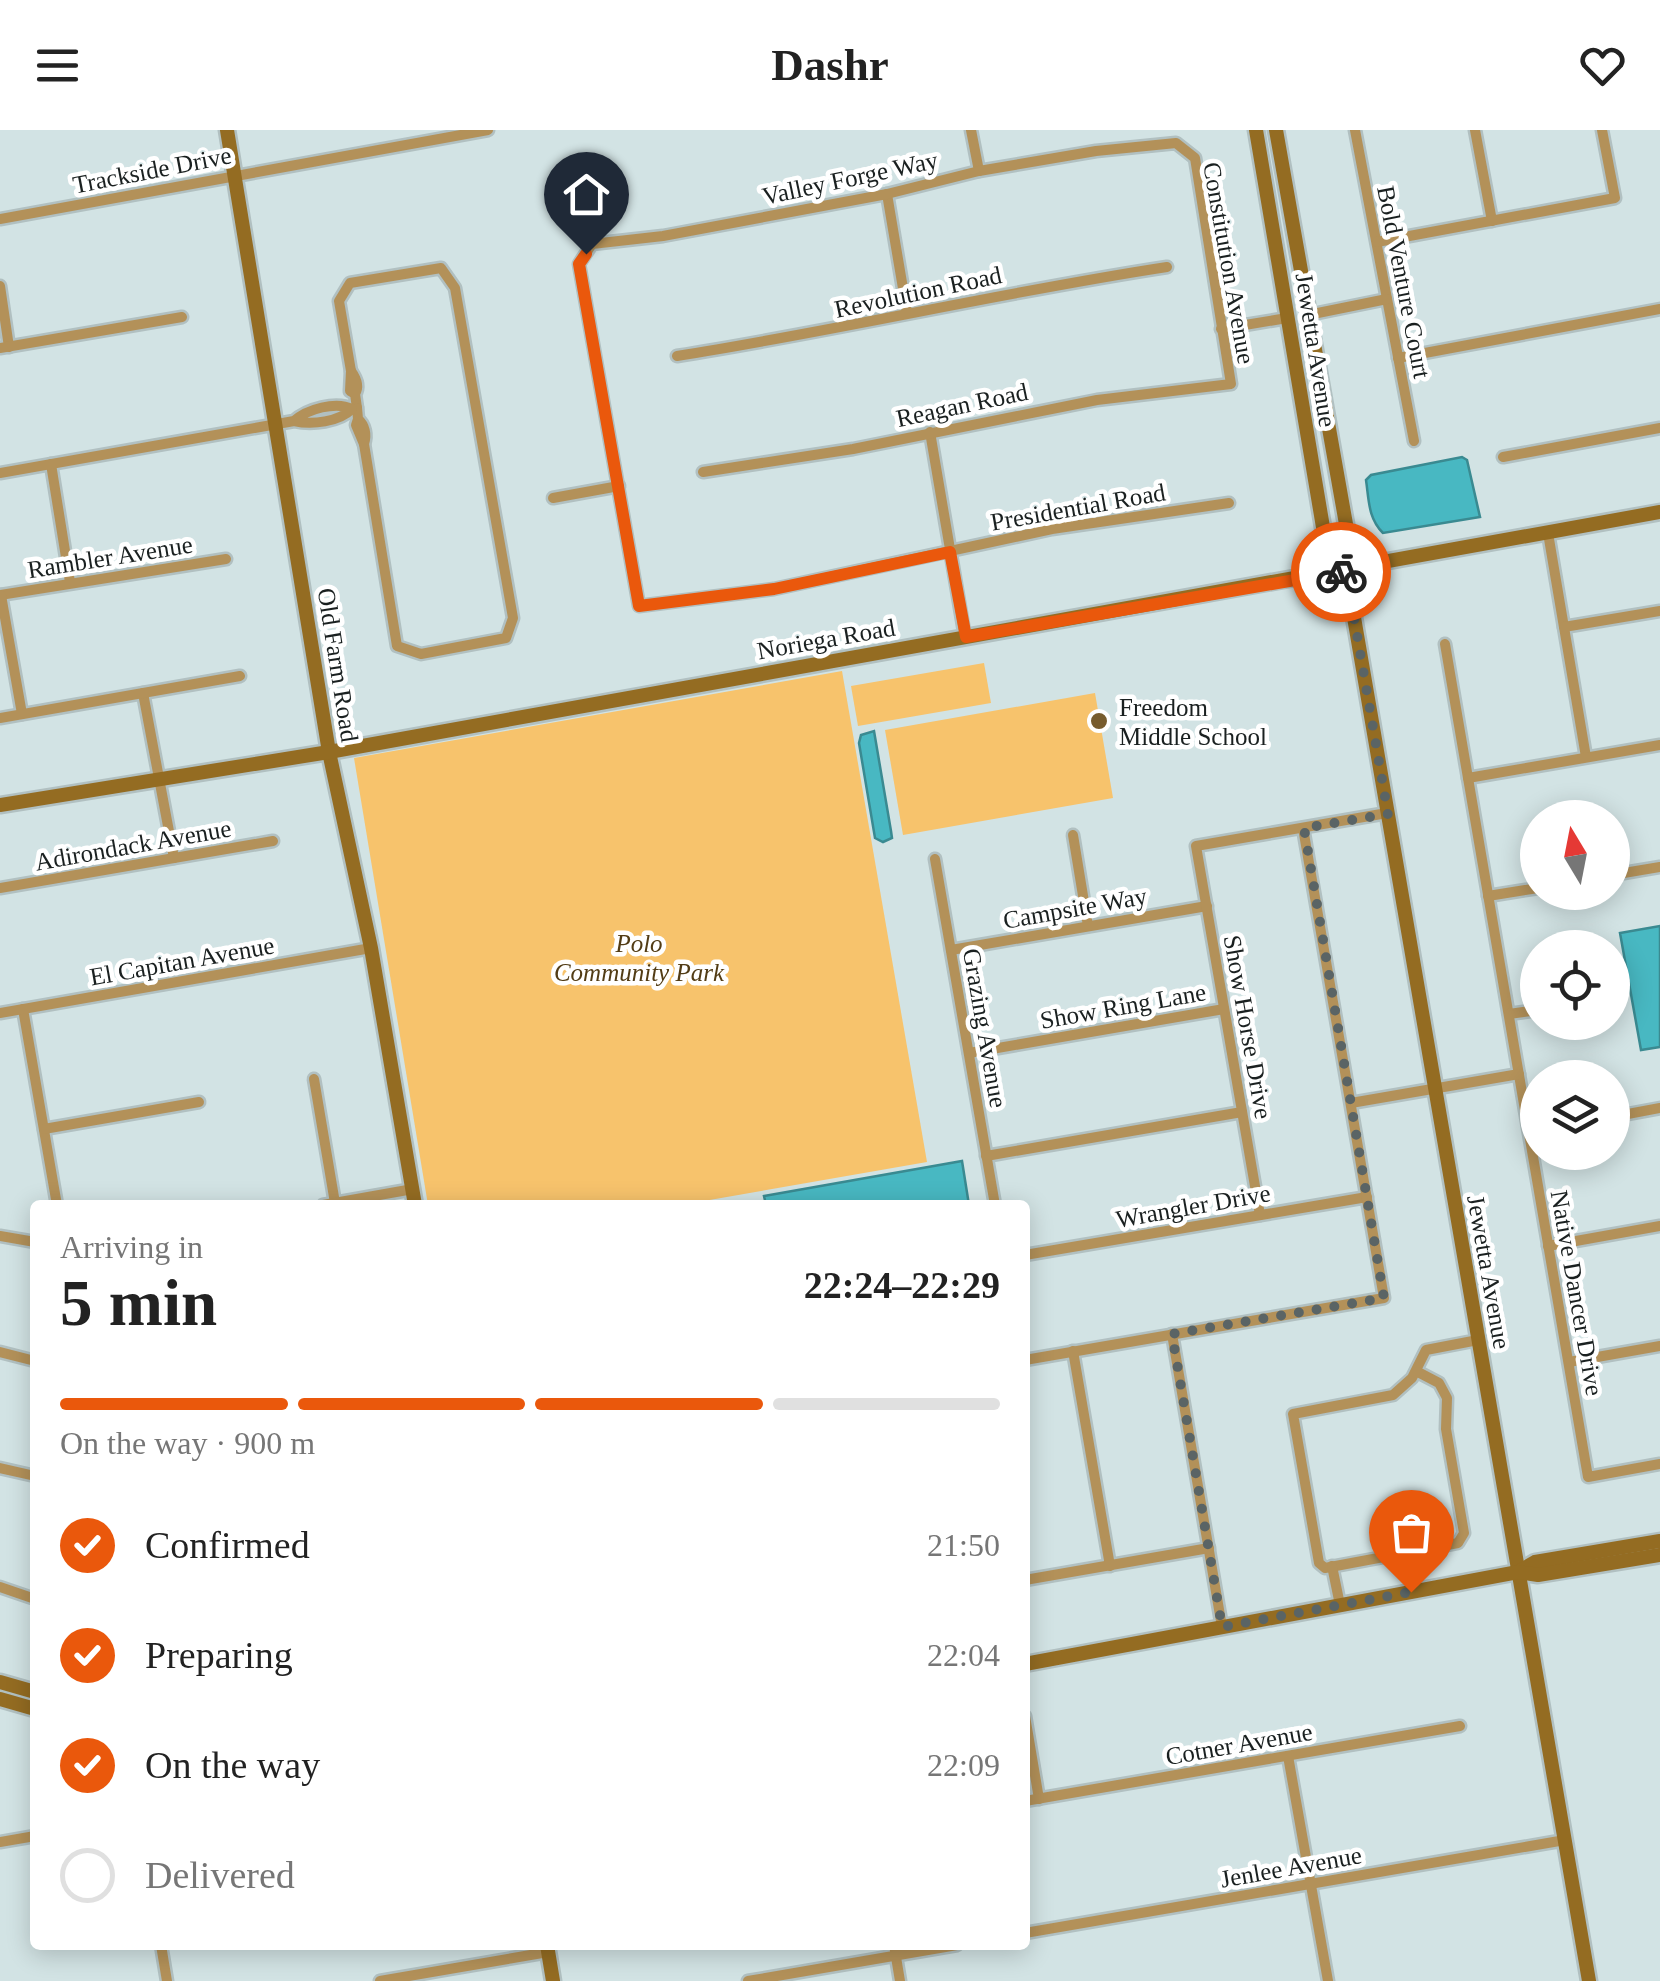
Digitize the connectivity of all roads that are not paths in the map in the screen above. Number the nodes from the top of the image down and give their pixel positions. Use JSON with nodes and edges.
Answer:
{"nodes":[{"id":1,"x":228,"y":130,"type":"edge"},
{"id":2,"x":488,"y":130,"type":"edge"},
{"id":3,"x":971,"y":130,"type":"edge"},
{"id":4,"x":1256,"y":130,"type":"edge"},
{"id":5,"x":1276,"y":130,"type":"edge"},
{"id":6,"x":1355,"y":130,"type":"edge"},
{"id":7,"x":1475,"y":130,"type":"edge"},
{"id":8,"x":1602,"y":130,"type":"edge"},
{"id":9,"x":1185,"y":150,"type":"joint"},
{"id":10,"x":979,"y":171,"type":"junction"},
{"id":11,"x":235,"y":175,"type":"junction"},
{"id":12,"x":887,"y":194,"type":"junction"},
{"id":13,"x":0,"y":220,"type":"edge"},
{"id":14,"x":1492,"y":221,"type":"junction"},
{"id":15,"x":1274,"y":229,"type":"junction"},
{"id":16,"x":1377,"y":242,"type":"junction"},
{"id":17,"x":1167,"y":268,"type":"dead end"},
{"id":18,"x":0,"y":286,"type":"edge"},
{"id":19,"x":1388,"y":299,"type":"junction"},
{"id":20,"x":1660,"y":309,"type":"edge"},
{"id":21,"x":907,"y":312,"type":"junction"},
{"id":22,"x":1308,"y":314,"type":"junction"},
{"id":23,"x":182,"y":316,"type":"dead end"},
{"id":24,"x":1287,"y":318,"type":"junction"},
{"id":25,"x":1222,"y":329,"type":"junction"},
{"id":26,"x":5,"y":348,"type":"edge"},
{"id":27,"x":677,"y":356,"type":"dead end"},
{"id":28,"x":1398,"y":358,"type":"junction"},
{"id":29,"x":1231,"y":384,"type":"joint"},
{"id":30,"x":1322,"y":394,"type":"junction"},
{"id":31,"x":356,"y":412,"type":"junction"},
{"id":32,"x":276,"y":425,"type":"junction"},
{"id":33,"x":1660,"y":428,"type":"edge"},
{"id":34,"x":930,"y":432,"type":"junction"},
{"id":35,"x":1414,"y":441,"type":"dead end"},
{"id":36,"x":1503,"y":457,"type":"dead end"},
{"id":37,"x":51,"y":464,"type":"junction"},
{"id":38,"x":702,"y":472,"type":"dead end"},
{"id":39,"x":0,"y":473,"type":"edge"},
{"id":40,"x":618,"y":486,"type":"junction"},
{"id":41,"x":553,"y":498,"type":"dead end"},
{"id":42,"x":1229,"y":504,"type":"dead end"},
{"id":43,"x":1660,"y":512,"type":"edge"},
{"id":44,"x":1548,"y":533,"type":"junction"},
{"id":45,"x":950,"y":552,"type":"junction"},
{"id":46,"x":226,"y":559,"type":"dead end"},
{"id":47,"x":1346,"y":571,"type":"junction"},
{"id":48,"x":70,"y":582,"type":"junction"},
{"id":49,"x":1,"y":595,"type":"edge"},
{"id":50,"x":1660,"y":611,"type":"edge"},
{"id":51,"x":1564,"y":628,"type":"junction"},
{"id":52,"x":966,"y":637,"type":"junction"},
{"id":53,"x":1445,"y":644,"type":"dead end"},
{"id":54,"x":240,"y":676,"type":"dead end"},
{"id":55,"x":142,"y":693,"type":"junction"},
{"id":56,"x":22,"y":714,"type":"junction"},
{"id":57,"x":0,"y":718,"type":"edge"},
{"id":58,"x":1660,"y":745,"type":"edge"},
{"id":59,"x":329,"y":752,"type":"junction"},
{"id":60,"x":1586,"y":758,"type":"junction"},
{"id":61,"x":160,"y":778,"type":"junction"},
{"id":62,"x":1468,"y":778,"type":"junction"},
{"id":63,"x":0,"y":805,"type":"edge"},
{"id":64,"x":1388,"y":814,"type":"junction"},
{"id":65,"x":1304,"y":828,"type":"junction"},
{"id":66,"x":1073,"y":835,"type":"dead end"},
{"id":67,"x":273,"y":841,"type":"dead end"},
{"id":68,"x":174,"y":858,"type":"junction"},
{"id":69,"x":935,"y":858,"type":"dead end"},
{"id":70,"x":1660,"y":866,"type":"edge"},
{"id":71,"x":1630,"y":872,"type":"edge"},
{"id":72,"x":0,"y":888,"type":"edge"},
{"id":73,"x":1520,"y":891,"type":"edge"},
{"id":74,"x":1488,"y":896,"type":"junction"},
{"id":75,"x":1207,"y":906,"type":"junction"},
{"id":76,"x":1088,"y":926,"type":"junction"},
{"id":77,"x":371,"y":948,"type":"junction"},
{"id":78,"x":951,"y":950,"type":"junction"},
{"id":79,"x":23,"y":1008,"type":"junction"},
{"id":80,"x":1224,"y":1009,"type":"junction"},
{"id":81,"x":0,"y":1012,"type":"edge"},
{"id":82,"x":1520,"y":1012,"type":"edge"},
{"id":83,"x":1509,"y":1014,"type":"junction"},
{"id":84,"x":968,"y":1053,"type":"junction"},
{"id":85,"x":1519,"y":1074,"type":"junction"},
{"id":86,"x":1520,"y":1078,"type":"edge"},
{"id":87,"x":314,"y":1079,"type":"dead end"},
{"id":88,"x":1435,"y":1088,"type":"junction"},
{"id":89,"x":199,"y":1102,"type":"dead end"},
{"id":90,"x":1351,"y":1103,"type":"junction"},
{"id":91,"x":1660,"y":1108,"type":"edge"},
{"id":92,"x":1242,"y":1112,"type":"junction"},
{"id":93,"x":1630,"y":1113,"type":"edge"},
{"id":94,"x":44,"y":1129,"type":"junction"},
{"id":95,"x":986,"y":1156,"type":"junction"},
{"id":96,"x":1538,"y":1170,"type":"edge"},
{"id":97,"x":1367,"y":1196,"type":"junction"},
{"id":98,"x":414,"y":1197,"type":"edge"},
{"id":99,"x":56,"y":1200,"type":"edge"},
{"id":100,"x":329,"y":1200,"type":"edge"},
{"id":101,"x":378,"y":1200,"type":"edge"},
{"id":102,"x":994,"y":1200,"type":"edge"},
{"id":103,"x":1260,"y":1215,"type":"junction"},
{"id":104,"x":1660,"y":1226,"type":"edge"},
{"id":105,"x":0,"y":1236,"type":"edge"},
{"id":106,"x":30,"y":1241,"type":"edge"},
{"id":107,"x":1548,"y":1246,"type":"junction"},
{"id":108,"x":1030,"y":1255,"type":"edge"},
{"id":109,"x":1172,"y":1334,"type":"junction"},
{"id":110,"x":1478,"y":1340,"type":"junction"},
{"id":111,"x":1660,"y":1346,"type":"edge"},
{"id":112,"x":0,"y":1352,"type":"edge"},
{"id":113,"x":1073,"y":1352,"type":"junction"},
{"id":114,"x":1030,"y":1359,"type":"edge"},
{"id":115,"x":30,"y":1360,"type":"edge"},
{"id":116,"x":1568,"y":1362,"type":"junction"},
{"id":117,"x":1416,"y":1370,"type":"junction"},
{"id":118,"x":1660,"y":1464,"type":"edge"},
{"id":119,"x":0,"y":1468,"type":"edge"},
{"id":120,"x":30,"y":1475,"type":"edge"},
{"id":121,"x":1660,"y":1541,"type":"edge"},
{"id":122,"x":1210,"y":1548,"type":"junction"},
{"id":123,"x":1660,"y":1554,"type":"edge"},
{"id":124,"x":1110,"y":1566,"type":"junction"},
{"id":125,"x":1332,"y":1566,"type":"junction"},
{"id":126,"x":1518,"y":1572,"type":"junction"},
{"id":127,"x":1030,"y":1579,"type":"edge"},
{"id":128,"x":0,"y":1586,"type":"edge"},
{"id":129,"x":30,"y":1597,"type":"edge"},
{"id":130,"x":1340,"y":1605,"type":"junction"},
{"id":131,"x":1222,"y":1627,"type":"junction"},
{"id":132,"x":1030,"y":1663,"type":"edge"},
{"id":133,"x":0,"y":1682,"type":"edge"},
{"id":134,"x":30,"y":1691,"type":"edge"},
{"id":135,"x":0,"y":1699,"type":"edge"},
{"id":136,"x":30,"y":1708,"type":"edge"},
{"id":137,"x":1460,"y":1726,"type":"dead end"},
{"id":138,"x":1030,"y":1745,"type":"edge"},
{"id":139,"x":1288,"y":1756,"type":"junction"},
{"id":140,"x":1039,"y":1798,"type":"junction"},
{"id":141,"x":1030,"y":1800,"type":"edge"},
{"id":142,"x":30,"y":1837,"type":"edge"},
{"id":143,"x":1564,"y":1840,"type":"junction"},
{"id":144,"x":0,"y":1842,"type":"edge"},
{"id":145,"x":1310,"y":1884,"type":"junction"},
{"id":146,"x":1030,"y":1932,"type":"edge"},
{"id":147,"x":163,"y":1950,"type":"edge"},
{"id":148,"x":538,"y":1950,"type":"edge"},
{"id":149,"x":548,"y":1950,"type":"edge"},
{"id":150,"x":895,"y":1950,"type":"edge"},
{"id":151,"x":765,"y":1980,"type":"edge"},
{"id":152,"x":167,"y":1981,"type":"edge"},
{"id":153,"x":380,"y":1981,"type":"edge"},
{"id":154,"x":553,"y":1981,"type":"edge"},
{"id":155,"x":748,"y":1981,"type":"edge"},
{"id":156,"x":900,"y":1981,"type":"edge"},
{"id":157,"x":1328,"y":1981,"type":"edge"},
{"id":158,"x":1589,"y":1981,"type":"edge"}],
"edges":[{"from":1,"to":11,"type":"street","name":"Old Farm Road"},
{"from":2,"to":11,"type":"street","name":"Trackside Drive"},
{"from":3,"to":10,"type":"street"},
{"from":4,"to":15,"type":"street","name":"Jewetta Avenue"},
{"from":5,"to":22,"type":"street","name":"Jewetta Avenue"},
{"from":6,"to":16,"type":"street","name":"Bold Venture Court"},
{"from":7,"to":14,"type":"street"},
{"from":8,"to":14,"type":"street"},
{"from":9,"to":10,"type":"street","name":"Valley Forge Way"},
{"from":9,"to":25,"type":"street","name":"Constitution Avenue"},
{"from":10,"to":12,"type":"street","name":"Valley Forge Way"},
{"from":11,"to":13,"type":"street","name":"Trackside Drive"},
{"from":11,"to":32,"type":"street","name":"Old Farm Road"},
{"from":12,"to":21,"type":"street"},
{"from":12,"to":40,"type":"street","name":"Valley Forge Way"},
{"from":14,"to":16,"type":"street"},
{"from":15,"to":22,"type":"street"},
{"from":15,"to":24,"type":"street","name":"Jewetta Avenue"},
{"from":16,"to":19,"type":"street","name":"Bold Venture Court"},
{"from":17,"to":21,"type":"street","name":"Revolution Road"},
{"from":18,"to":26,"type":"street"},
{"from":19,"to":22,"type":"street"},
{"from":19,"to":28,"type":"street","name":"Bold Venture Court"},
{"from":20,"to":28,"type":"street"},
{"from":21,"to":27,"type":"street","name":"Revolution Road"},
{"from":22,"to":30,"type":"street","name":"Jewetta Avenue"},
{"from":23,"to":26,"type":"street"},
{"from":24,"to":25,"type":"street"},
{"from":24,"to":30,"type":"street"},
{"from":24,"to":47,"type":"street","name":"Jewetta Avenue"},
{"from":25,"to":29,"type":"street","name":"Constitution Avenue"},
{"from":28,"to":35,"type":"street","name":"Bold Venture Court"},
{"from":29,"to":34,"type":"street","name":"Reagan Road"},
{"from":30,"to":47,"type":"street","name":"Jewetta Avenue"},
{"from":31,"to":31,"type":"street"},
{"from":31,"to":32,"type":"street"},
{"from":32,"to":37,"type":"street"},
{"from":32,"to":59,"type":"street","name":"Old Farm Road"},
{"from":33,"to":36,"type":"street"},
{"from":34,"to":38,"type":"street","name":"Reagan Road"},
{"from":34,"to":45,"type":"street"},
{"from":37,"to":39,"type":"street"},
{"from":37,"to":48,"type":"street"},
{"from":40,"to":41,"type":"street"},
{"from":40,"to":45,"type":"street","name":"Presidential Road"},
{"from":42,"to":45,"type":"street","name":"Presidential Road"},
{"from":43,"to":44,"type":"street","name":"Noriega Road"},
{"from":44,"to":47,"type":"street","name":"Noriega Road"},
{"from":44,"to":51,"type":"street"},
{"from":45,"to":52,"type":"street"},
{"from":46,"to":48,"type":"street","name":"Rambler Avenue"},
{"from":47,"to":52,"type":"street","name":"Noriega Road"},
{"from":47,"to":64,"type":"street","name":"Jewetta Avenue"},
{"from":48,"to":49,"type":"street","name":"Rambler Avenue"},
{"from":49,"to":56,"type":"street"},
{"from":50,"to":51,"type":"street"},
{"from":51,"to":60,"type":"street"},
{"from":52,"to":59,"type":"street","name":"Noriega Road"},
{"from":53,"to":62,"type":"street","name":"Native Dancer Drive"},
{"from":54,"to":55,"type":"street"},
{"from":55,"to":56,"type":"street"},
{"from":55,"to":61,"type":"street"},
{"from":56,"to":57,"type":"street"},
{"from":58,"to":60,"type":"street"},
{"from":59,"to":61,"type":"street","name":"Noriega Road"},
{"from":59,"to":77,"type":"street","name":"Old Farm Road"},
{"from":60,"to":62,"type":"street"},
{"from":61,"to":63,"type":"street","name":"Noriega Road"},
{"from":61,"to":68,"type":"street"},
{"from":62,"to":74,"type":"street","name":"Native Dancer Drive"},
{"from":64,"to":65,"type":"street"},
{"from":64,"to":88,"type":"street","name":"Jewetta Avenue"},
{"from":65,"to":75,"type":"street","name":"Show Horse Drive"},
{"from":65,"to":90,"type":"street"},
{"from":66,"to":76,"type":"street"},
{"from":67,"to":68,"type":"street","name":"Adirondack Avenue"},
{"from":68,"to":72,"type":"street","name":"Adirondack Avenue"},
{"from":69,"to":78,"type":"street","name":"Grazing Avenue"},
{"from":70,"to":71,"type":"street"},
{"from":73,"to":74,"type":"street"},
{"from":74,"to":83,"type":"street","name":"Native Dancer Drive"},
{"from":75,"to":76,"type":"street","name":"Campsite Way"},
{"from":75,"to":80,"type":"street","name":"Show Horse Drive"},
{"from":76,"to":78,"type":"street","name":"Campsite Way"},
{"from":77,"to":79,"type":"street","name":"El Capitan Avenue"},
{"from":77,"to":98,"type":"street","name":"Old Farm Road"},
{"from":78,"to":84,"type":"street","name":"Grazing Avenue"},
{"from":79,"to":81,"type":"street","name":"El Capitan Avenue"},
{"from":79,"to":94,"type":"street"},
{"from":80,"to":84,"type":"street","name":"Show Ring Lane"},
{"from":80,"to":92,"type":"street","name":"Show Horse Drive"},
{"from":82,"to":83,"type":"street"},
{"from":83,"to":85,"type":"street","name":"Native Dancer Drive"},
{"from":84,"to":95,"type":"street","name":"Grazing Avenue"},
{"from":85,"to":86,"type":"street","name":"Native Dancer Drive"},
{"from":85,"to":88,"type":"street"},
{"from":87,"to":100,"type":"street"},
{"from":88,"to":90,"type":"street"},
{"from":88,"to":110,"type":"street","name":"Jewetta Avenue"},
{"from":89,"to":94,"type":"street"},
{"from":90,"to":97,"type":"street"},
{"from":91,"to":93,"type":"street"},
{"from":92,"to":95,"type":"street"},
{"from":92,"to":103,"type":"street","name":"Show Horse Drive"},
{"from":94,"to":99,"type":"street"},
{"from":95,"to":102,"type":"street","name":"Grazing Avenue"},
{"from":96,"to":107,"type":"street","name":"Native Dancer Drive"},
{"from":97,"to":103,"type":"street","name":"Wrangler Drive"},
{"from":97,"to":109,"type":"street"},
{"from":98,"to":101,"type":"street"},
{"from":103,"to":108,"type":"street","name":"Wrangler Drive"},
{"from":104,"to":107,"type":"street"},
{"from":105,"to":106,"type":"street"},
{"from":107,"to":116,"type":"street","name":"Native Dancer Drive"},
{"from":109,"to":113,"type":"street"},
{"from":109,"to":122,"type":"street"},
{"from":110,"to":117,"type":"street"},
{"from":110,"to":126,"type":"street","name":"Jewetta Avenue"},
{"from":111,"to":116,"type":"street"},
{"from":112,"to":115,"type":"street"},
{"from":113,"to":114,"type":"street"},
{"from":113,"to":124,"type":"street"},
{"from":116,"to":118,"type":"street","name":"Native Dancer Drive"},
{"from":117,"to":125,"type":"street"},
{"from":117,"to":125,"type":"street"},
{"from":119,"to":120,"type":"street"},
{"from":121,"to":126,"type":"street"},
{"from":122,"to":124,"type":"street"},
{"from":122,"to":131,"type":"street"},
{"from":123,"to":126,"type":"street"},
{"from":124,"to":127,"type":"street"},
{"from":125,"to":130,"type":"street"},
{"from":126,"to":130,"type":"street"},
{"from":126,"to":143,"type":"street","name":"Jewetta Avenue"},
{"from":128,"to":129,"type":"street"},
{"from":130,"to":131,"type":"street"},
{"from":131,"to":132,"type":"street"},
{"from":133,"to":134,"type":"street"},
{"from":135,"to":136,"type":"street"},
{"from":137,"to":139,"type":"street","name":"Cotner Avenue"},
{"from":138,"to":140,"type":"street"},
{"from":139,"to":140,"type":"street","name":"Cotner Avenue"},
{"from":139,"to":145,"type":"street"},
{"from":140,"to":141,"type":"street","name":"Cotner Avenue"},
{"from":142,"to":144,"type":"street"},
{"from":143,"to":145,"type":"street","name":"Jenlee Avenue"},
{"from":143,"to":158,"type":"street","name":"Jewetta Avenue"},
{"from":145,"to":146,"type":"street","name":"Jenlee Avenue"},
{"from":145,"to":157,"type":"street"},
{"from":147,"to":152,"type":"street"},
{"from":148,"to":153,"type":"street"},
{"from":149,"to":154,"type":"street"},
{"from":150,"to":151,"type":"street"},
{"from":150,"to":156,"type":"street"},
{"from":151,"to":155,"type":"street"}]}
